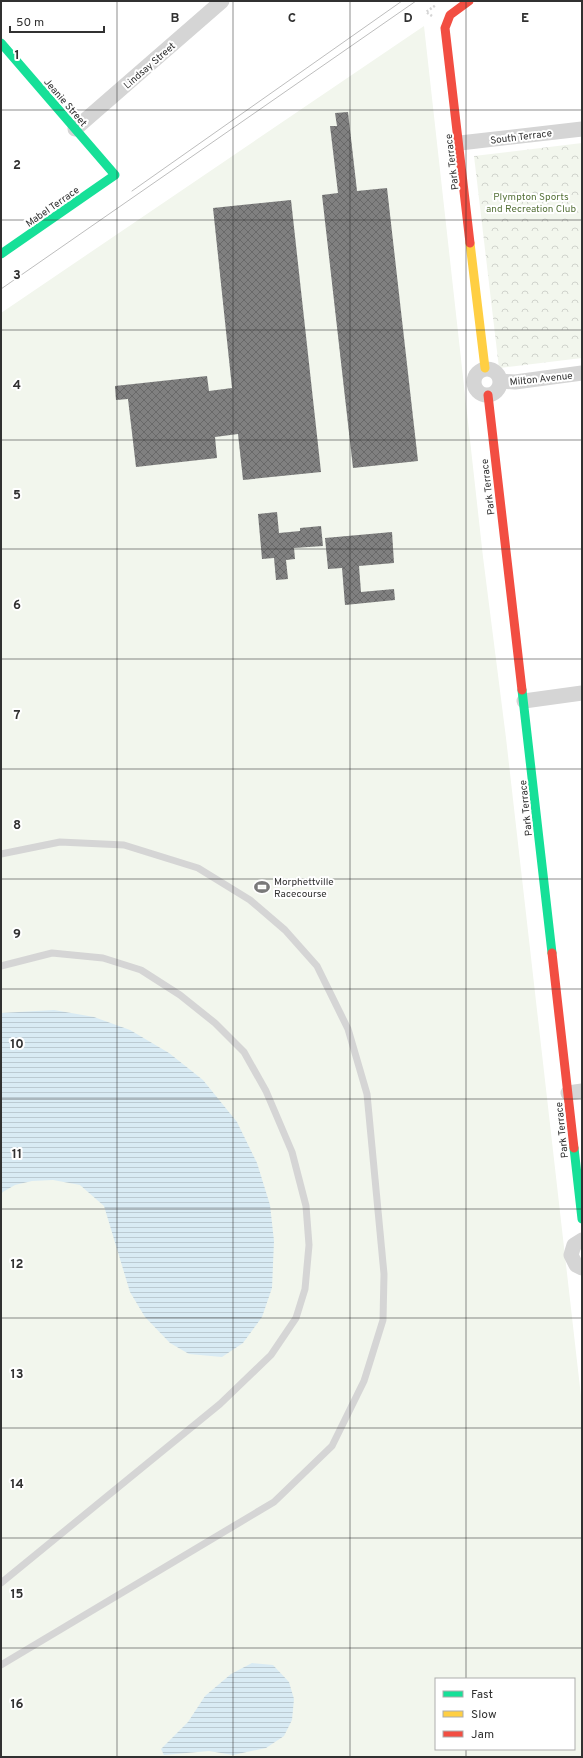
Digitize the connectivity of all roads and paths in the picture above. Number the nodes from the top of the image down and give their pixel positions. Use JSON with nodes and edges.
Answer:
{"nodes":[{"id":1,"x":222,"y":1,"type":"edge"},
{"id":2,"x":441,"y":1,"type":"edge"},
{"id":3,"x":468,"y":1,"type":"edge"},
{"id":4,"x":426,"y":12,"type":"dead end"},
{"id":5,"x":1,"y":43,"type":"edge"},
{"id":6,"x":582,"y":128,"type":"edge"},
{"id":7,"x":75,"y":129,"type":"junction"},
{"id":8,"x":460,"y":143,"type":"junction"},
{"id":9,"x":115,"y":175,"type":"joint"},
{"id":10,"x":1,"y":254,"type":"edge"},
{"id":11,"x":485,"y":368,"type":"junction"},
{"id":12,"x":582,"y":373,"type":"edge"},
{"id":13,"x":500,"y":381,"type":"junction"},
{"id":14,"x":488,"y":395,"type":"junction"},
{"id":15,"x":582,"y":693,"type":"edge"},
{"id":16,"x":524,"y":701,"type":"junction"},
{"id":17,"x":1,"y":854,"type":"edge"},
{"id":18,"x":1,"y":966,"type":"edge"},
{"id":19,"x":575,"y":1092,"type":"edge"},
{"id":20,"x":582,"y":1219,"type":"edge"},
{"id":21,"x":582,"y":1240,"type":"edge"},
{"id":22,"x":582,"y":1268,"type":"edge"},
{"id":23,"x":1,"y":1583,"type":"edge"},
{"id":24,"x":1,"y":1665,"type":"edge"}],
"edges":[{"from":1,"to":7,"type":"street","name":"Lindsay Street"},
{"from":2,"to":4,"type":"path"},
{"from":3,"to":8,"type":"street","name":"Park Terrace"},
{"from":5,"to":7,"type":"street","name":"Jeanie Street"},
{"from":6,"to":8,"type":"street","name":"South Terrace"},
{"from":7,"to":9,"type":"street","name":"Jeanie Street"},
{"from":8,"to":11,"type":"street","name":"Park Terrace"},
{"from":9,"to":10,"type":"street","name":"Mabel Terrace"},
{"from":11,"to":13,"type":"street"},
{"from":11,"to":14,"type":"street"},
{"from":12,"to":13,"type":"street","name":"Milton Avenue"},
{"from":13,"to":14,"type":"street"},
{"from":14,"to":16,"type":"street","name":"Park Terrace"},
{"from":15,"to":16,"type":"street"},
{"from":16,"to":19,"type":"street","name":"Park Terrace"},
{"from":17,"to":24,"type":"lane"},
{"from":18,"to":23,"type":"lane"},
{"from":19,"to":20,"type":"street","name":"Park Terrace"},
{"from":21,"to":22,"type":"street"}]}
